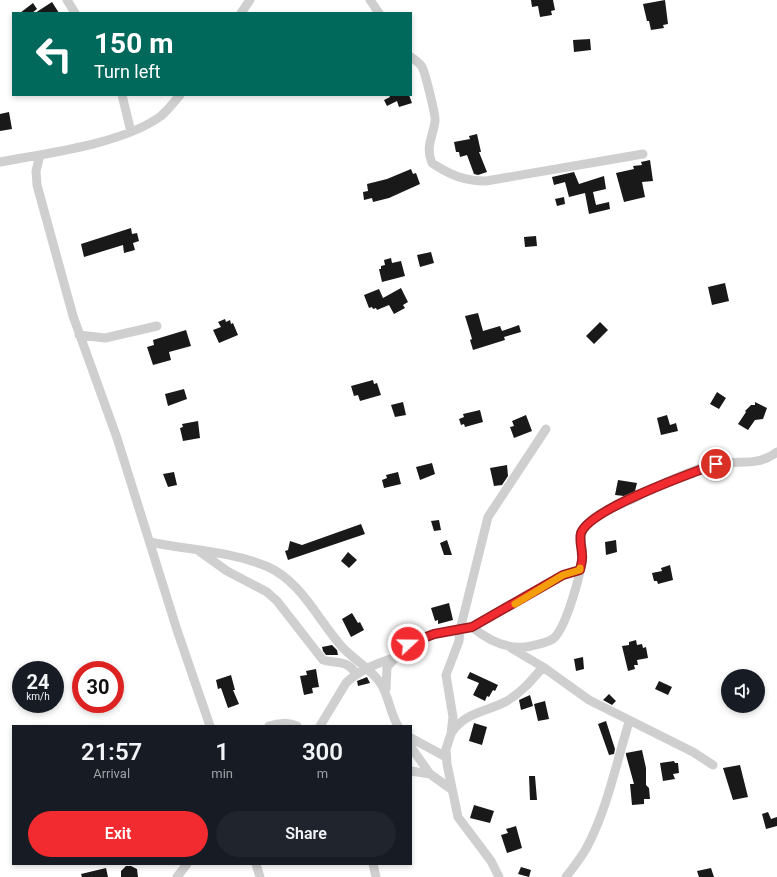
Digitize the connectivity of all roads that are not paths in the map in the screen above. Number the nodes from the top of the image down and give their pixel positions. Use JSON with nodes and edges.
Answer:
{"nodes":[{"id":1,"x":67,"y":0,"type":"edge"},
{"id":2,"x":250,"y":0,"type":"edge"},
{"id":3,"x":370,"y":0,"type":"edge"},
{"id":4,"x":74,"y":12,"type":"edge"},
{"id":5,"x":242,"y":12,"type":"edge"},
{"id":6,"x":378,"y":12,"type":"edge"},
{"id":7,"x":412,"y":58,"type":"edge"},
{"id":8,"x":122,"y":96,"type":"edge"},
{"id":9,"x":179,"y":96,"type":"edge"},
{"id":10,"x":131,"y":132,"type":"junction"},
{"id":11,"x":643,"y":154,"type":"dead end"},
{"id":12,"x":40,"y":155,"type":"junction"},
{"id":13,"x":0,"y":162,"type":"edge"},
{"id":14,"x":157,"y":326,"type":"dead end"},
{"id":15,"x":79,"y":335,"type":"junction"},
{"id":16,"x":546,"y":429,"type":"dead end"},
{"id":17,"x":777,"y":452,"type":"edge"},
{"id":18,"x":150,"y":542,"type":"junction"},
{"id":19,"x":198,"y":551,"type":"junction"},
{"id":20,"x":580,"y":570,"type":"junction"},
{"id":21,"x":472,"y":627,"type":"junction"},
{"id":22,"x":460,"y":630,"type":"junction"},
{"id":23,"x":511,"y":648,"type":"junction"},
{"id":24,"x":394,"y":658,"type":"junction"},
{"id":25,"x":542,"y":667,"type":"junction"},
{"id":26,"x":365,"y":669,"type":"junction"},
{"id":27,"x":356,"y":674,"type":"junction"},
{"id":28,"x":386,"y":695,"type":"junction"},
{"id":29,"x":628,"y":722,"type":"junction"},
{"id":30,"x":210,"y":725,"type":"edge"},
{"id":31,"x":273,"y":725,"type":"edge"},
{"id":32,"x":295,"y":725,"type":"edge"},
{"id":33,"x":321,"y":725,"type":"edge"},
{"id":34,"x":397,"y":725,"type":"edge"},
{"id":35,"x":451,"y":734,"type":"junction"},
{"id":36,"x":412,"y":739,"type":"edge"},
{"id":37,"x":412,"y":748,"type":"edge"},
{"id":38,"x":446,"y":757,"type":"junction"},
{"id":39,"x":713,"y":765,"type":"dead end"},
{"id":40,"x":412,"y":771,"type":"edge"},
{"id":41,"x":430,"y":774,"type":"junction"},
{"id":42,"x":451,"y":789,"type":"junction"},
{"id":43,"x":186,"y":865,"type":"edge"},
{"id":44,"x":256,"y":865,"type":"edge"},
{"id":45,"x":373,"y":865,"type":"edge"},
{"id":46,"x":177,"y":877,"type":"edge"},
{"id":47,"x":260,"y":877,"type":"edge"},
{"id":48,"x":376,"y":877,"type":"edge"},
{"id":49,"x":499,"y":877,"type":"edge"},
{"id":50,"x":566,"y":877,"type":"edge"}],
"edges":[{"from":1,"to":4,"type":"street"},
{"from":2,"to":5,"type":"street"},
{"from":3,"to":6,"type":"street"},
{"from":7,"to":11,"type":"street"},
{"from":8,"to":10,"type":"street"},
{"from":9,"to":10,"type":"street"},
{"from":10,"to":12,"type":"street"},
{"from":12,"to":13,"type":"street"},
{"from":12,"to":15,"type":"street"},
{"from":14,"to":15,"type":"street"},
{"from":15,"to":18,"type":"street"},
{"from":16,"to":22,"type":"street"},
{"from":17,"to":20,"type":"street"},
{"from":18,"to":19,"type":"street"},
{"from":18,"to":30,"type":"street"},
{"from":19,"to":26,"type":"street"},
{"from":19,"to":27,"type":"street"},
{"from":20,"to":21,"type":"street"},
{"from":20,"to":23,"type":"street"},
{"from":21,"to":22,"type":"street"},
{"from":21,"to":23,"type":"street"},
{"from":22,"to":24,"type":"street"},
{"from":22,"to":35,"type":"street"},
{"from":23,"to":25,"type":"street"},
{"from":24,"to":26,"type":"street"},
{"from":24,"to":28,"type":"street"},
{"from":25,"to":29,"type":"street"},
{"from":25,"to":35,"type":"street"},
{"from":26,"to":27,"type":"street"},
{"from":26,"to":28,"type":"street"},
{"from":27,"to":33,"type":"street"},
{"from":28,"to":34,"type":"street"},
{"from":29,"to":39,"type":"street"},
{"from":29,"to":50,"type":"street"},
{"from":31,"to":32,"type":"street"},
{"from":35,"to":38,"type":"street"},
{"from":36,"to":38,"type":"street"},
{"from":37,"to":41,"type":"street"},
{"from":38,"to":42,"type":"street"},
{"from":40,"to":41,"type":"street"},
{"from":41,"to":42,"type":"street"},
{"from":42,"to":49,"type":"street"},
{"from":43,"to":46,"type":"street"},
{"from":44,"to":47,"type":"street"},
{"from":45,"to":48,"type":"street"}]}
